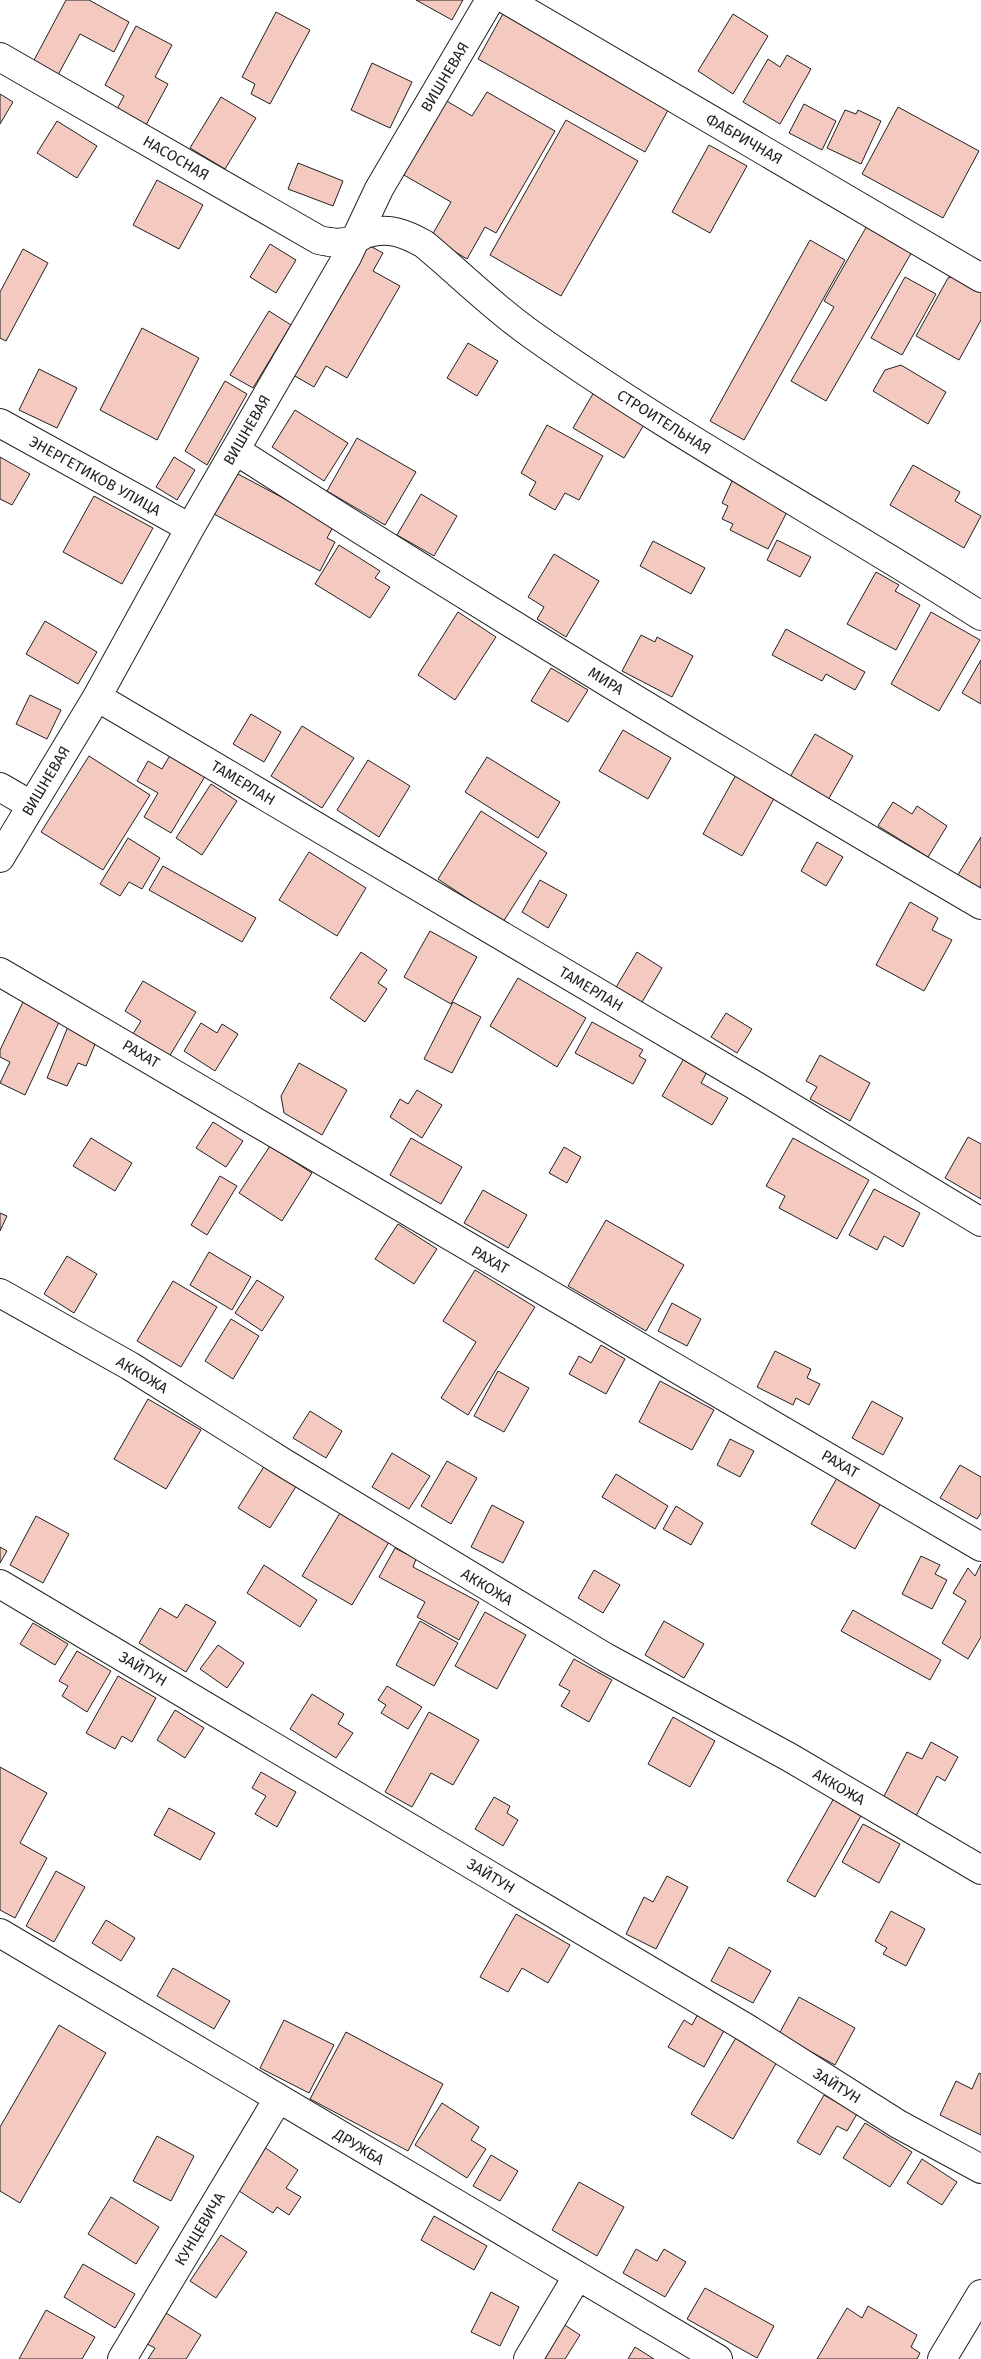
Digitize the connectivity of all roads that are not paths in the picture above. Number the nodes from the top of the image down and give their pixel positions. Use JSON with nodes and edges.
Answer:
{"nodes":[{"id":1,"x":490,"y":0,"type":"edge"},
{"id":2,"x":507,"y":0,"type":"edge"},
{"id":3,"x":0,"y":57,"type":"edge"},
{"id":4,"x":356,"y":239,"type":"junction"},
{"id":5,"x":981,"y":278,"type":"edge"},
{"id":6,"x":0,"y":423,"type":"edge"},
{"id":7,"x":235,"y":450,"type":"junction"},
{"id":8,"x":190,"y":528,"type":"junction"},
{"id":9,"x":981,"y":616,"type":"edge"},
{"id":10,"x":97,"y":697,"type":"junction"},
{"id":11,"x":0,"y":787,"type":"edge"},
{"id":12,"x":31,"y":805,"type":"junction"},
{"id":13,"x":0,"y":858,"type":"edge"},
{"id":14,"x":981,"y":905,"type":"edge"},
{"id":15,"x":0,"y":972,"type":"edge"},
{"id":16,"x":981,"y":1222,"type":"edge"},
{"id":17,"x":0,"y":1293,"type":"edge"},
{"id":18,"x":981,"y":1546,"type":"edge"},
{"id":19,"x":0,"y":1584,"type":"edge"},
{"id":20,"x":981,"y":1870,"type":"edge"},
{"id":21,"x":0,"y":1934,"type":"edge"},
{"id":22,"x":278,"y":2099,"type":"junction"},
{"id":23,"x":981,"y":2169,"type":"edge"},
{"id":24,"x":577,"y":2277,"type":"junction"},
{"id":25,"x":981,"y":2294,"type":"edge"},
{"id":26,"x":122,"y":2359,"type":"edge"},
{"id":27,"x":528,"y":2359,"type":"edge"},
{"id":28,"x":718,"y":2359,"type":"edge"},
{"id":29,"x":942,"y":2359,"type":"edge"}],
"edges":[{"from":1,"to":4,"type":"street","name":"ВИШНЕВАЯ"},
{"from":2,"to":5,"type":"street","name":"ФАБРИЧНАЯ"},
{"from":3,"to":4,"type":"street","name":"НАСОСНАЯ"},
{"from":4,"to":7,"type":"street","name":"ВИШНЕВАЯ"},
{"from":4,"to":9,"type":"street","name":"СТРОИТЕЛЬНАЯ"},
{"from":6,"to":8,"type":"street","name":"ЭНЕРГЕТИКОВ УЛИЦА"},
{"from":7,"to":8,"type":"street","name":"ВИШНЕВАЯ"},
{"from":7,"to":14,"type":"street","name":"МИРА"},
{"from":8,"to":10,"type":"street","name":"ВИШНЕВАЯ"},
{"from":10,"to":12,"type":"street","name":"ВИШНЕВАЯ"},
{"from":10,"to":16,"type":"street","name":"ТАМЕРЛАН"},
{"from":11,"to":12,"type":"street"},
{"from":12,"to":13,"type":"street","name":"ВИШНЕВАЯ"},
{"from":15,"to":18,"type":"street","name":"РАХАТ"},
{"from":17,"to":20,"type":"street","name":"АККОЖА"},
{"from":19,"to":23,"type":"street","name":"ЗАЙТУН"},
{"from":21,"to":22,"type":"street","name":"ДРУЖБА"},
{"from":22,"to":24,"type":"street","name":"ДРУЖБА"},
{"from":22,"to":26,"type":"street","name":"КУНЦЕВИЧА"},
{"from":24,"to":27,"type":"street"},
{"from":24,"to":28,"type":"street","name":"ДРУЖБА"},
{"from":25,"to":29,"type":"street"}]}
